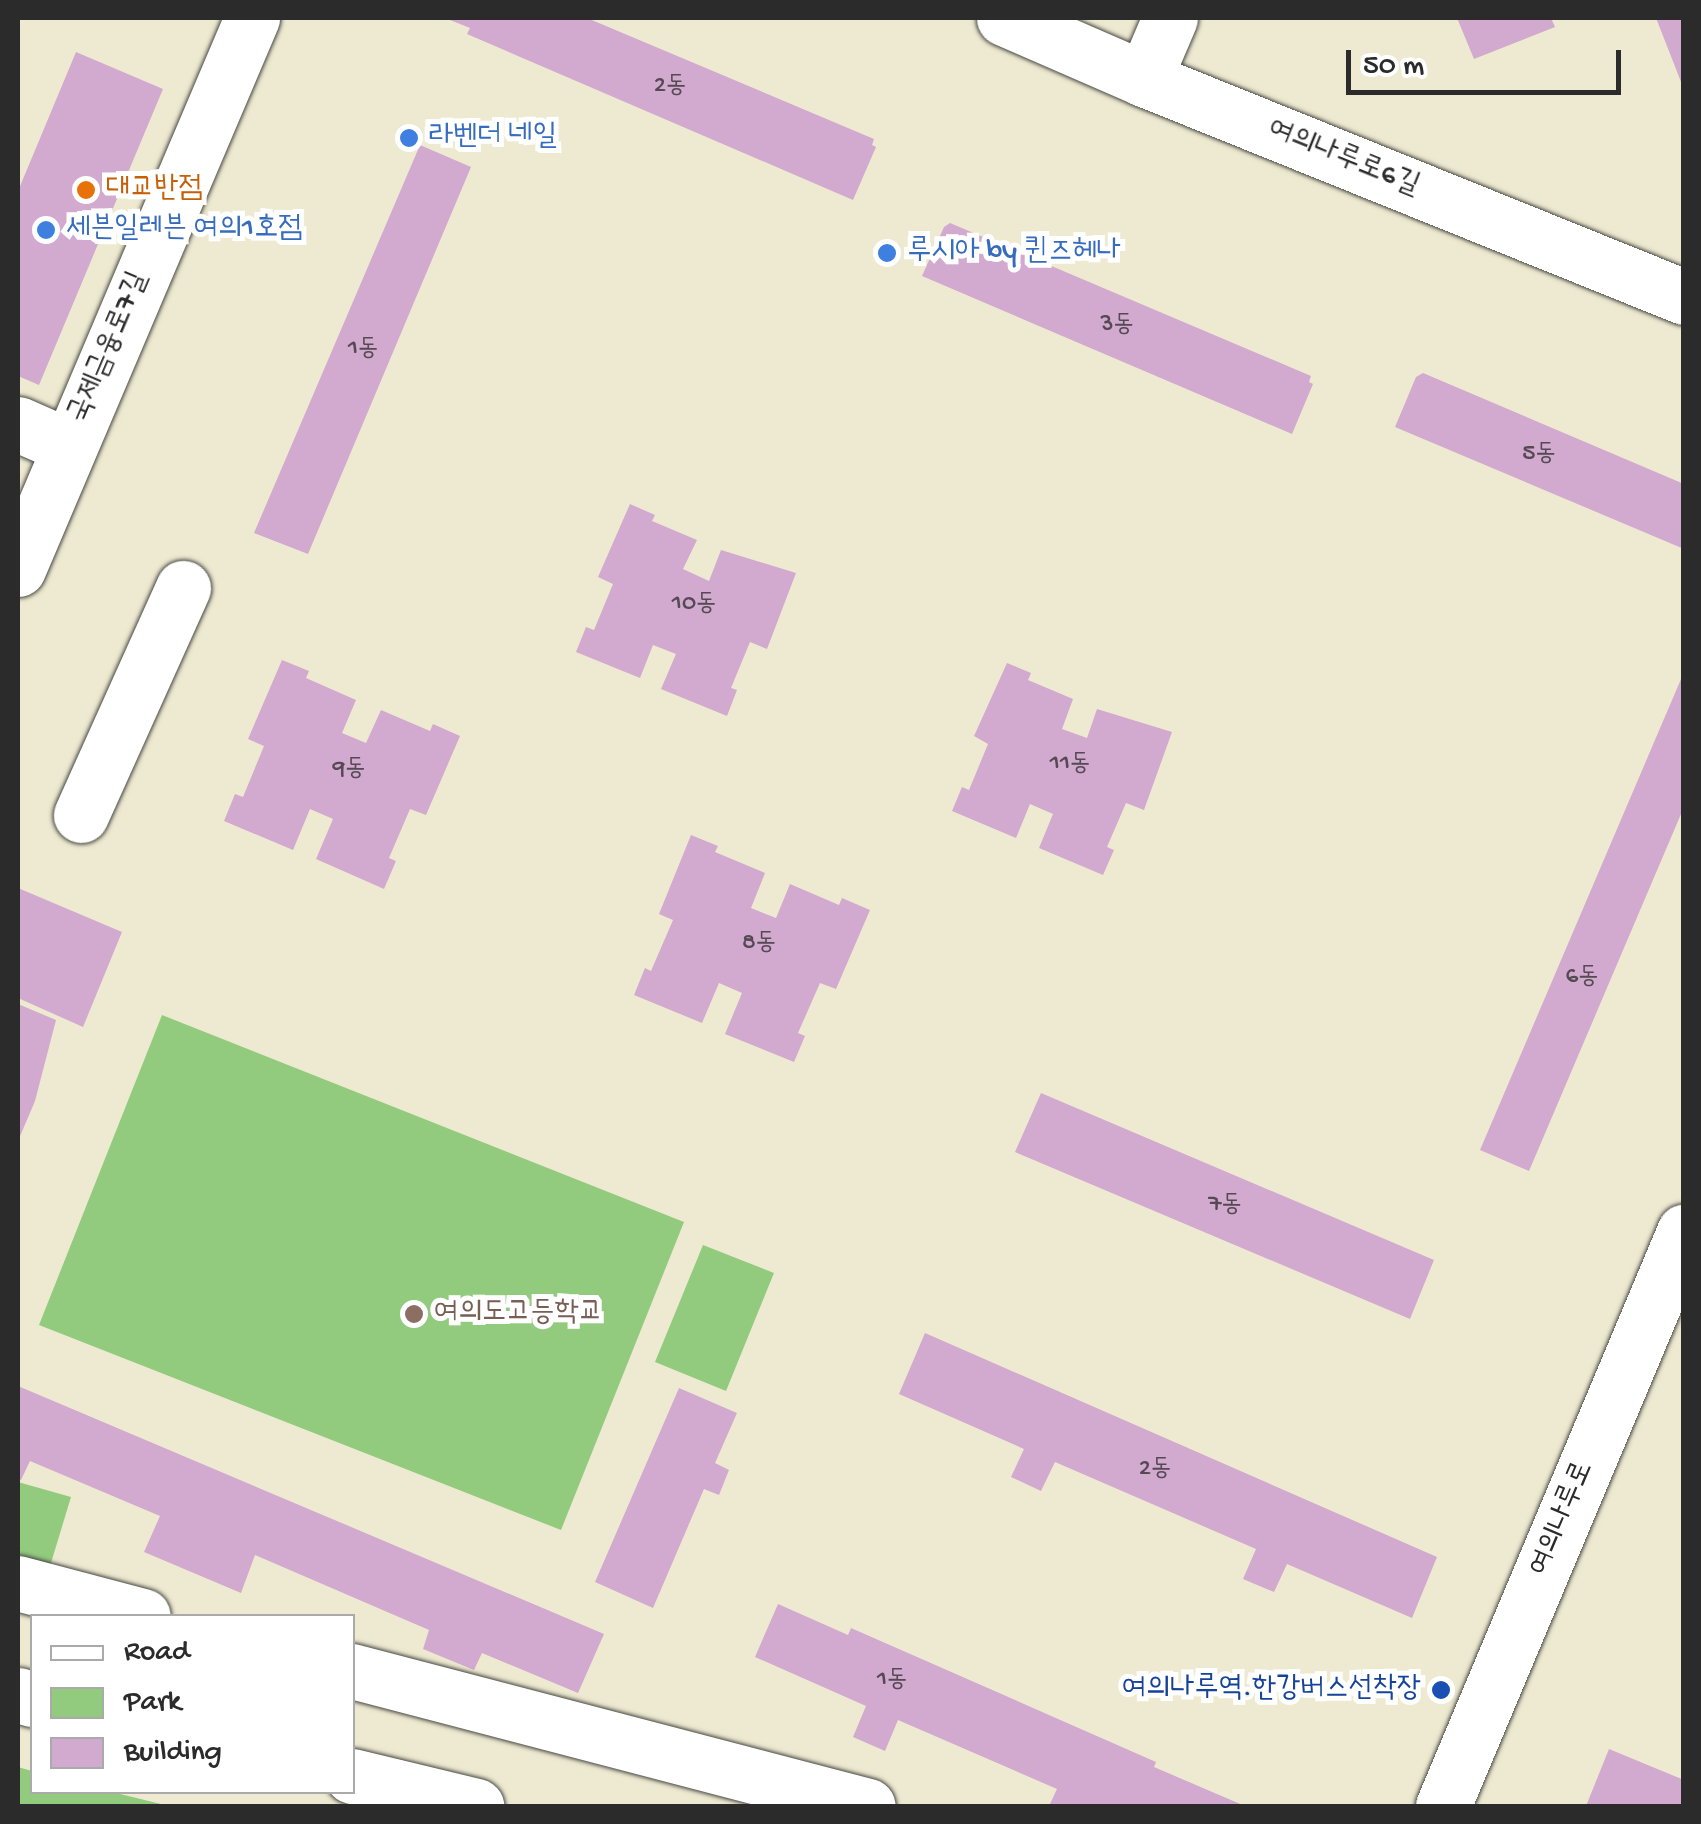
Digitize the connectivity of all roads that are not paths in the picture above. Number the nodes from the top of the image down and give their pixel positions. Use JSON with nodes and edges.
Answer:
{"nodes":[{"id":1,"x":252,"y":18,"type":"edge"},
{"id":2,"x":1004,"y":18,"type":"edge"},
{"id":3,"x":1170,"y":18,"type":"edge"},
{"id":4,"x":1144,"y":79,"type":"junction"},
{"id":5,"x":1684,"y":297,"type":"edge"},
{"id":6,"x":18,"y":424,"type":"edge"},
{"id":7,"x":68,"y":446,"type":"junction"},
{"id":8,"x":18,"y":569,"type":"edge"},
{"id":9,"x":183,"y":588,"type":"dead end"},
{"id":10,"x":80,"y":815,"type":"dead end"},
{"id":11,"x":1684,"y":1232,"type":"edge"},
{"id":12,"x":18,"y":1584,"type":"edge"},
{"id":13,"x":135,"y":1614,"type":"edge"},
{"id":14,"x":355,"y":1672,"type":"edge"},
{"id":15,"x":355,"y":1777,"type":"edge"},
{"id":16,"x":476,"y":1806,"type":"edge"},
{"id":17,"x":868,"y":1806,"type":"edge"},
{"id":18,"x":1443,"y":1806,"type":"edge"}],
"edges":[{"from":1,"to":7,"type":"street","name":"국제금융로7길"},
{"from":2,"to":4,"type":"street","name":"여의나루로6길"},
{"from":3,"to":4,"type":"street"},
{"from":4,"to":5,"type":"street","name":"여의나루로6길"},
{"from":6,"to":7,"type":"street"},
{"from":7,"to":8,"type":"street","name":"국제금융로7길"},
{"from":9,"to":10,"type":"street"},
{"from":11,"to":18,"type":"street","name":"여의나루로"},
{"from":12,"to":13,"type":"street"},
{"from":14,"to":17,"type":"street"},
{"from":15,"to":16,"type":"street"}]}
